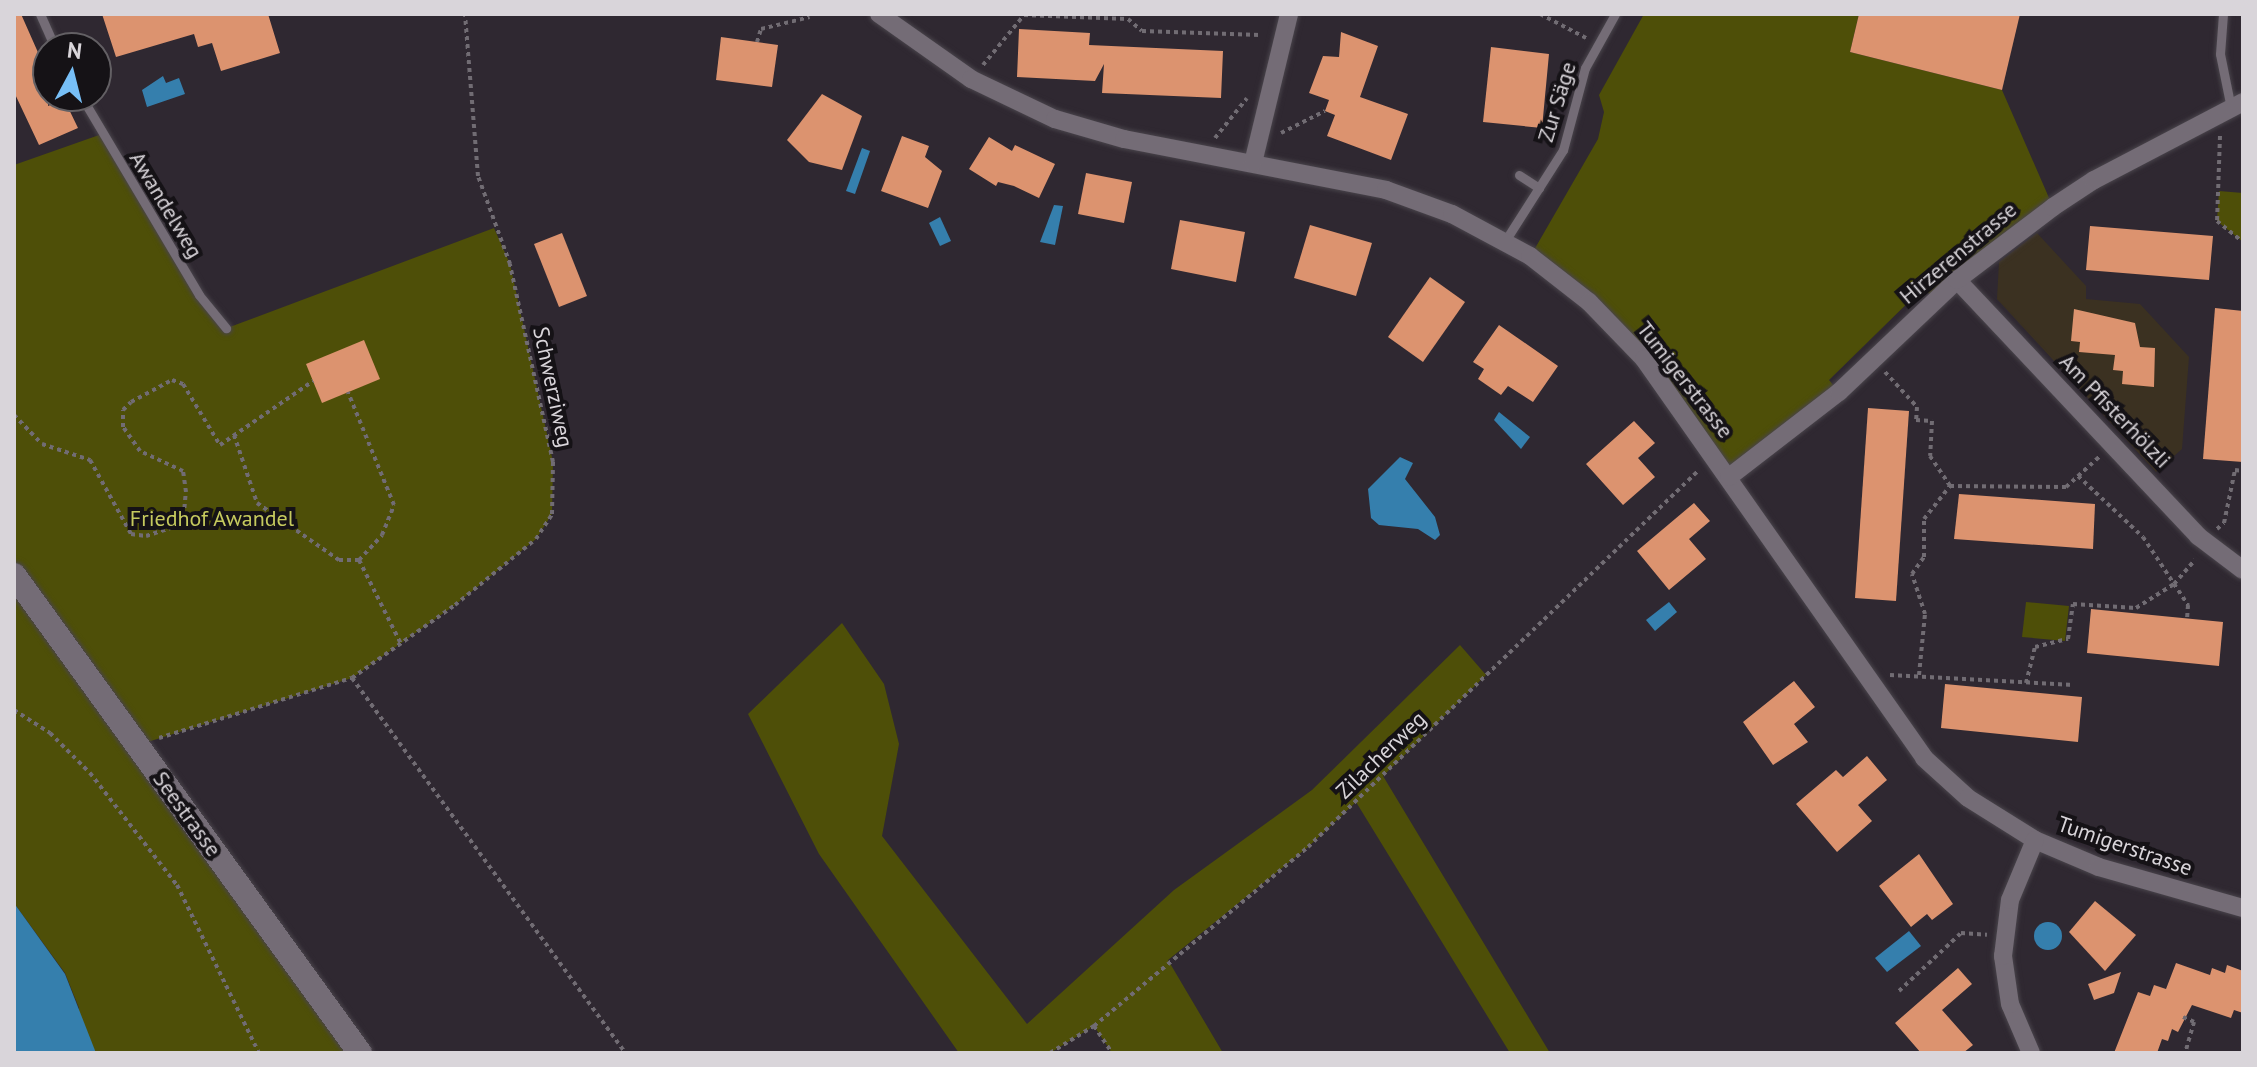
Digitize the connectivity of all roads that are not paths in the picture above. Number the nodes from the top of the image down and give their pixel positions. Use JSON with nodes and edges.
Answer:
{"nodes":[{"id":1,"x":879,"y":14,"type":"edge"},
{"id":2,"x":1289,"y":14,"type":"edge"},
{"id":3,"x":1615,"y":14,"type":"edge"},
{"id":4,"x":2223,"y":14,"type":"edge"},
{"id":5,"x":2231,"y":108,"type":"edge"},
{"id":6,"x":90,"y":112,"type":"edge"},
{"id":7,"x":1253,"y":163,"type":"junction"},
{"id":8,"x":1519,"y":175,"type":"dead end"},
{"id":9,"x":1539,"y":188,"type":"junction"},
{"id":10,"x":1505,"y":241,"type":"junction"},
{"id":11,"x":1957,"y":280,"type":"junction"},
{"id":12,"x":226,"y":328,"type":"dead end"},
{"id":13,"x":1729,"y":477,"type":"junction"},
{"id":14,"x":2243,"y":570,"type":"edge"},
{"id":15,"x":14,"y":575,"type":"edge"},
{"id":16,"x":2035,"y":840,"type":"junction"},
{"id":17,"x":2243,"y":908,"type":"edge"},
{"id":18,"x":360,"y":1053,"type":"edge"},
{"id":19,"x":2031,"y":1053,"type":"edge"}],
"edges":[{"from":1,"to":7,"type":"street","name":"Tumigerstrasse"},
{"from":2,"to":7,"type":"street"},
{"from":3,"to":9,"type":"lane","name":"Zur Säge"},
{"from":4,"to":5,"type":"lane"},
{"from":5,"to":11,"type":"street","name":"Hirzerenstrasse"},
{"from":6,"to":12,"type":"lane","name":"Awandelweg"},
{"from":7,"to":10,"type":"street","name":"Tumigerstrasse"},
{"from":8,"to":9,"type":"lane"},
{"from":9,"to":10,"type":"lane","name":"Zur Säge"},
{"from":10,"to":13,"type":"street","name":"Tumigerstrasse"},
{"from":11,"to":13,"type":"street","name":"Hirzerenstrasse"},
{"from":11,"to":14,"type":"street","name":"Am Pfisterhölzli"},
{"from":13,"to":16,"type":"street","name":"Tumigerstrasse"},
{"from":15,"to":18,"type":"street","name":"Seestrasse"},
{"from":16,"to":17,"type":"street","name":"Tumigerstrasse"},
{"from":16,"to":19,"type":"street"}]}
